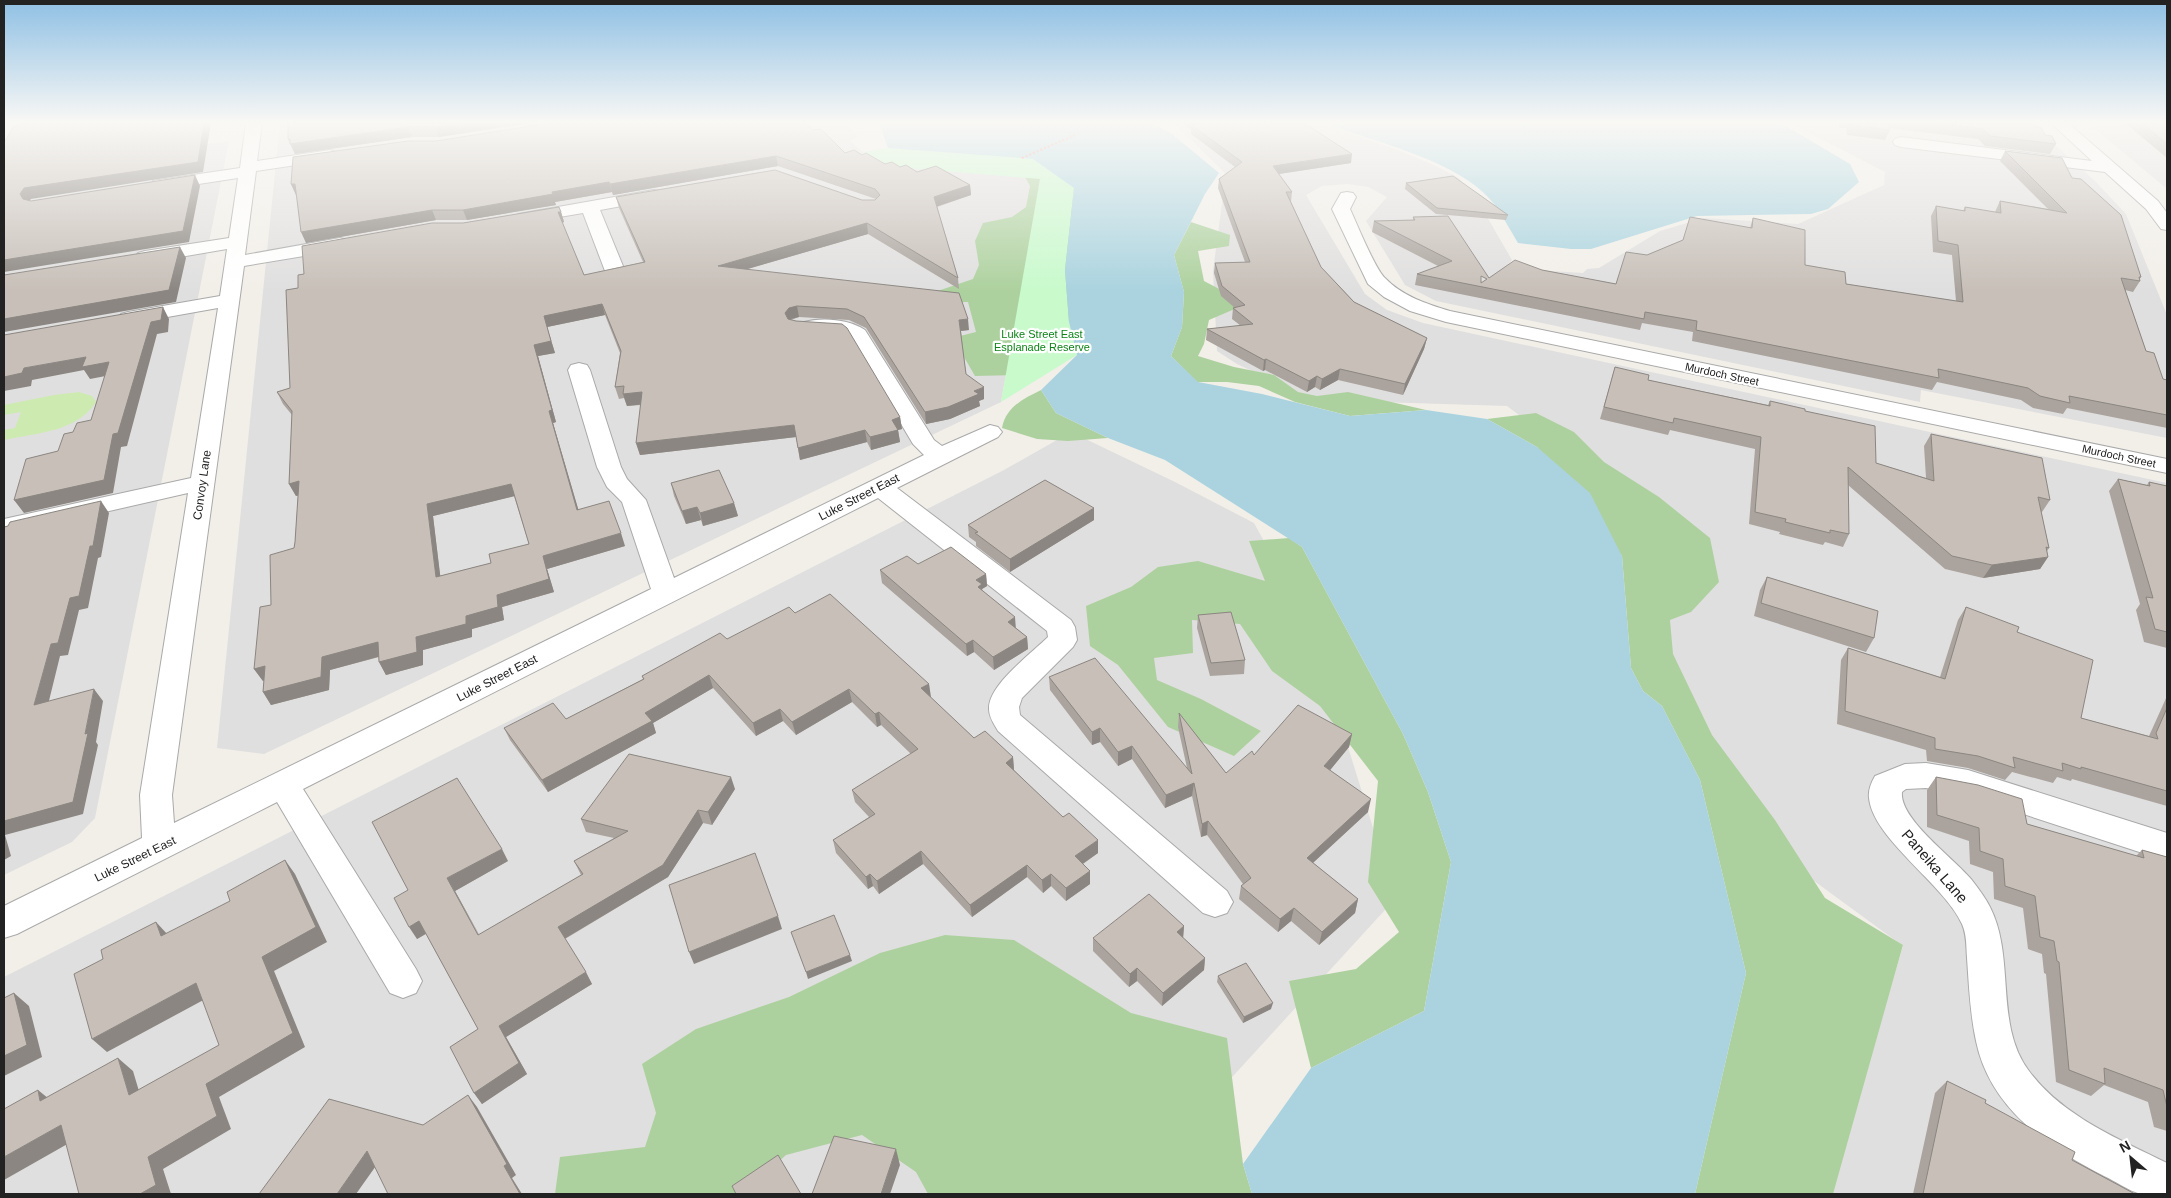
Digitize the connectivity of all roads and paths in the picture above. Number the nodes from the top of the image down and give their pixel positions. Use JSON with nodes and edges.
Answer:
{"nodes":[{"id":1,"x":193,"y":179,"type":"edge"},
{"id":2,"x":246,"y":179,"type":"edge"},
{"id":3,"x":2122,"y":179,"type":"edge"},
{"id":4,"x":143,"y":188,"type":"edge"},
{"id":5,"x":674,"y":192,"type":"edge"},
{"id":6,"x":1347,"y":197,"type":"dead end"},
{"id":7,"x":590,"y":207,"type":"junction"},
{"id":8,"x":505,"y":221,"type":"edge"},
{"id":9,"x":2167,"y":225,"type":"edge"},
{"id":10,"x":358,"y":241,"type":"edge"},
{"id":11,"x":237,"y":252,"type":"junction"},
{"id":12,"x":132,"y":259,"type":"edge"},
{"id":13,"x":615,"y":272,"type":"edge"},
{"id":14,"x":230,"y":300,"type":"junction"},
{"id":15,"x":110,"y":321,"type":"edge"},
{"id":16,"x":799,"y":325,"type":"edge"},
{"id":17,"x":578,"y":370,"type":"dead end"},
{"id":18,"x":990,"y":432,"type":"dead end"},
{"id":19,"x":941,"y":456,"type":"junction"},
{"id":20,"x":2167,"y":466,"type":"edge"},
{"id":21,"x":202,"y":483,"type":"junction"},
{"id":22,"x":879,"y":487,"type":"junction"},
{"id":23,"x":4,"y":527,"type":"edge"},
{"id":24,"x":666,"y":594,"type":"junction"},
{"id":25,"x":283,"y":785,"type":"junction"},
{"id":26,"x":159,"y":847,"type":"junction"},
{"id":27,"x":2167,"y":848,"type":"edge"},
{"id":28,"x":1215,"y":902,"type":"dead end"},
{"id":29,"x":4,"y":923,"type":"edge"},
{"id":30,"x":403,"y":981,"type":"dead end"},
{"id":31,"x":2167,"y":1185,"type":"edge"}],
"edges":[{"from":1,"to":4,"type":"street"},
{"from":2,"to":11,"type":"street","name":"Convoy Lane"},
{"from":3,"to":9,"type":"street"},
{"from":5,"to":7,"type":"street"},
{"from":6,"to":20,"type":"street","name":"Murdoch Street"},
{"from":7,"to":8,"type":"street"},
{"from":7,"to":13,"type":"street"},
{"from":10,"to":11,"type":"street"},
{"from":11,"to":12,"type":"street"},
{"from":11,"to":14,"type":"street","name":"Convoy Lane"},
{"from":14,"to":15,"type":"street"},
{"from":14,"to":21,"type":"street","name":"Convoy Lane"},
{"from":16,"to":19,"type":"street"},
{"from":17,"to":24,"type":"street"},
{"from":18,"to":19,"type":"street","name":"Luke Street East"},
{"from":19,"to":22,"type":"street","name":"Luke Street East"},
{"from":21,"to":23,"type":"street"},
{"from":21,"to":26,"type":"street","name":"Convoy Lane"},
{"from":22,"to":24,"type":"street","name":"Luke Street East"},
{"from":22,"to":28,"type":"street"},
{"from":24,"to":25,"type":"street","name":"Luke Street East"},
{"from":25,"to":26,"type":"street","name":"Luke Street East"},
{"from":25,"to":30,"type":"street"},
{"from":26,"to":29,"type":"street","name":"Luke Street East"},
{"from":27,"to":31,"type":"street","name":"Paneika Lane"}]}
